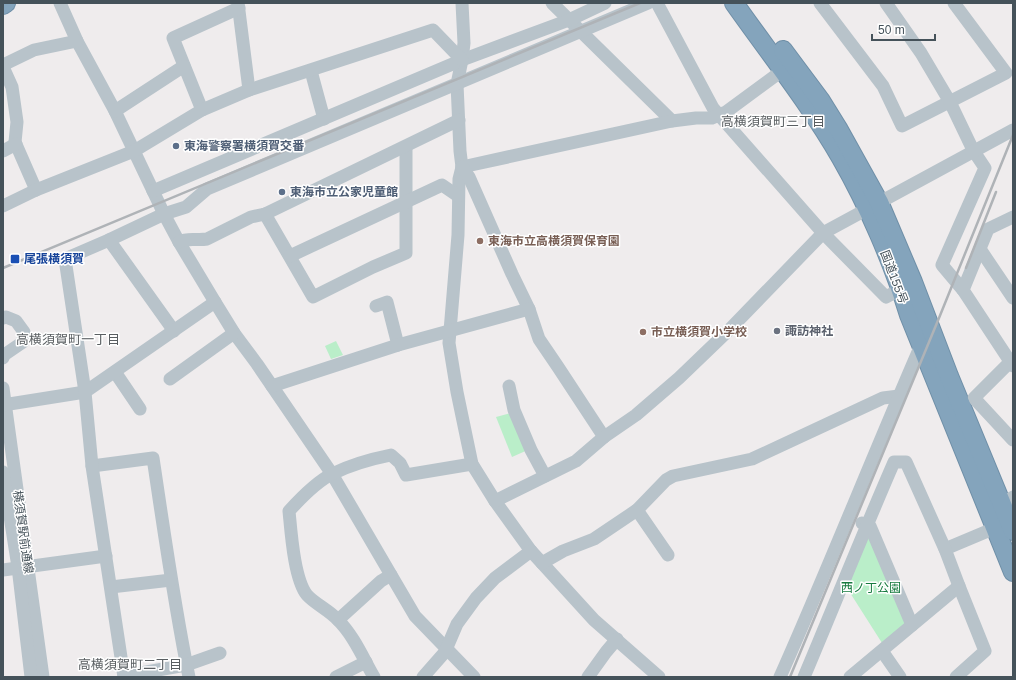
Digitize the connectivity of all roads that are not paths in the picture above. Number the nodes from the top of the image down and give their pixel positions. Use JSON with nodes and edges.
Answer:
{"nodes":[{"id":1,"x":60,"y":3,"type":"edge"},
{"id":2,"x":462,"y":3,"type":"edge"},
{"id":3,"x":552,"y":3,"type":"edge"},
{"id":4,"x":605,"y":3,"type":"edge"},
{"id":5,"x":648,"y":3,"type":"edge"},
{"id":6,"x":657,"y":3,"type":"edge"},
{"id":7,"x":734,"y":3,"type":"edge"},
{"id":8,"x":748,"y":3,"type":"edge"},
{"id":9,"x":820,"y":3,"type":"edge"},
{"id":10,"x":954,"y":3,"type":"edge"},
{"id":11,"x":888,"y":4,"type":"edge"},
{"id":12,"x":239,"y":5,"type":"edge"},
{"id":13,"x":569,"y":20,"type":"junction"},
{"id":14,"x":582,"y":32,"type":"junction"},
{"id":15,"x":78,"y":41,"type":"junction"},
{"id":16,"x":462,"y":60,"type":"junction"},
{"id":17,"x":3,"y":66,"type":"edge"},
{"id":18,"x":184,"y":66,"type":"junction"},
{"id":19,"x":783,"y":70,"type":"junction"},
{"id":20,"x":311,"y":71,"type":"junction"},
{"id":21,"x":1009,"y":71,"type":"edge"},
{"id":22,"x":457,"y":84,"type":"junction"},
{"id":23,"x":249,"y":90,"type":"junction"},
{"id":24,"x":950,"y":102,"type":"junction"},
{"id":25,"x":202,"y":110,"type":"junction"},
{"id":26,"x":115,"y":111,"type":"junction"},
{"id":27,"x":719,"y":115,"type":"junction"},
{"id":28,"x":324,"y":119,"type":"junction"},
{"id":29,"x":459,"y":120,"type":"junction"},
{"id":30,"x":672,"y":121,"type":"junction"},
{"id":31,"x":1013,"y":130,"type":"edge"},
{"id":32,"x":16,"y":144,"type":"junction"},
{"id":33,"x":406,"y":147,"type":"junction"},
{"id":34,"x":973,"y":150,"type":"junction"},
{"id":35,"x":3,"y":151,"type":"edge"},
{"id":36,"x":134,"y":151,"type":"junction"},
{"id":37,"x":462,"y":167,"type":"junction"},
{"id":38,"x":36,"y":190,"type":"junction"},
{"id":39,"x":153,"y":191,"type":"junction"},
{"id":40,"x":458,"y":196,"type":"junction"},
{"id":41,"x":406,"y":201,"type":"junction"},
{"id":42,"x":873,"y":205,"type":"junction"},
{"id":43,"x":3,"y":206,"type":"edge"},
{"id":44,"x":164,"y":214,"type":"junction"},
{"id":45,"x":265,"y":214,"type":"junction"},
{"id":46,"x":1013,"y":217,"type":"edge"},
{"id":47,"x":823,"y":234,"type":"junction"},
{"id":48,"x":109,"y":240,"type":"junction"},
{"id":49,"x":179,"y":242,"type":"junction"},
{"id":50,"x":980,"y":249,"type":"junction"},
{"id":51,"x":290,"y":256,"type":"junction"},
{"id":52,"x":901,"y":289,"type":"junction"},
{"id":53,"x":963,"y":290,"type":"junction"},
{"id":54,"x":1013,"y":298,"type":"edge"},
{"id":55,"x":215,"y":302,"type":"junction"},
{"id":56,"x":376,"y":306,"type":"dead end"},
{"id":57,"x":529,"y":309,"type":"junction"},
{"id":58,"x":3,"y":318,"type":"edge"},
{"id":59,"x":174,"y":331,"type":"junction"},
{"id":60,"x":450,"y":332,"type":"junction"},
{"id":61,"x":234,"y":333,"type":"junction"},
{"id":62,"x":398,"y":345,"type":"junction"},
{"id":63,"x":921,"y":345,"type":"junction"},
{"id":64,"x":3,"y":358,"type":"edge"},
{"id":65,"x":1012,"y":363,"type":"edge"},
{"id":66,"x":115,"y":372,"type":"junction"},
{"id":67,"x":170,"y":379,"type":"dead end"},
{"id":68,"x":272,"y":386,"type":"junction"},
{"id":69,"x":509,"y":386,"type":"dead end"},
{"id":70,"x":3,"y":388,"type":"edge"},
{"id":71,"x":85,"y":392,"type":"junction"},
{"id":72,"x":899,"y":396,"type":"junction"},
{"id":73,"x":4,"y":404,"type":"edge"},
{"id":74,"x":140,"y":409,"type":"dead end"},
{"id":75,"x":604,"y":437,"type":"junction"},
{"id":76,"x":1013,"y":440,"type":"edge"},
{"id":77,"x":472,"y":464,"type":"junction"},
{"id":78,"x":92,"y":466,"type":"junction"},
{"id":79,"x":3,"y":472,"type":"edge"},
{"id":80,"x":332,"y":474,"type":"junction"},
{"id":81,"x":545,"y":476,"type":"junction"},
{"id":82,"x":495,"y":501,"type":"junction"},
{"id":83,"x":1007,"y":501,"type":"edge"},
{"id":84,"x":637,"y":510,"type":"junction"},
{"id":85,"x":848,"y":519,"type":"junction"},
{"id":86,"x":867,"y":525,"type":"junction"},
{"id":87,"x":995,"y":528,"type":"junction"},
{"id":88,"x":1013,"y":531,"type":"edge"},
{"id":89,"x":945,"y":549,"type":"junction"},
{"id":90,"x":531,"y":551,"type":"junction"},
{"id":91,"x":668,"y":555,"type":"dead end"},
{"id":92,"x":106,"y":556,"type":"junction"},
{"id":93,"x":542,"y":563,"type":"junction"},
{"id":94,"x":23,"y":567,"type":"junction"},
{"id":95,"x":3,"y":570,"type":"edge"},
{"id":96,"x":1013,"y":572,"type":"edge"},
{"id":97,"x":391,"y":575,"type":"junction"},
{"id":98,"x":171,"y":580,"type":"junction"},
{"id":99,"x":959,"y":586,"type":"junction"},
{"id":100,"x":111,"y":587,"type":"junction"},
{"id":101,"x":338,"y":620,"type":"junction"},
{"id":102,"x":912,"y":625,"type":"junction"},
{"id":103,"x":617,"y":639,"type":"junction"},
{"id":104,"x":445,"y":648,"type":"junction"},
{"id":105,"x":882,"y":651,"type":"junction"},
{"id":106,"x":220,"y":653,"type":"dead end"},
{"id":107,"x":366,"y":662,"type":"junction"},
{"id":108,"x":188,"y":671,"type":"edge"},
{"id":109,"x":124,"y":676,"type":"edge"},
{"id":110,"x":31,"y":677,"type":"edge"},
{"id":111,"x":43,"y":677,"type":"edge"},
{"id":112,"x":336,"y":677,"type":"edge"},
{"id":113,"x":374,"y":677,"type":"edge"},
{"id":114,"x":423,"y":677,"type":"edge"},
{"id":115,"x":474,"y":677,"type":"edge"},
{"id":116,"x":588,"y":677,"type":"edge"},
{"id":117,"x":659,"y":677,"type":"edge"},
{"id":118,"x":780,"y":677,"type":"edge"},
{"id":119,"x":804,"y":677,"type":"edge"},
{"id":120,"x":850,"y":677,"type":"edge"},
{"id":121,"x":900,"y":677,"type":"edge"},
{"id":122,"x":956,"y":677,"type":"edge"}],
"edges":[{"from":1,"to":15,"type":"street"},
{"from":2,"to":16,"type":"street"},
{"from":3,"to":13,"type":"street"},
{"from":4,"to":13,"type":"street"},
{"from":5,"to":14,"type":"street"},
{"from":6,"to":27,"type":"street"},
{"from":7,"to":19,"type":"highway","name":"国道155号"},
{"from":8,"to":42,"type":"highway","name":"国道155号"},
{"from":9,"to":24,"type":"street"},
{"from":10,"to":21,"type":"street"},
{"from":11,"to":24,"type":"street"},
{"from":12,"to":18,"type":"street"},
{"from":12,"to":23,"type":"street"},
{"from":13,"to":14,"type":"street"},
{"from":13,"to":16,"type":"street"},
{"from":14,"to":22,"type":"street"},
{"from":14,"to":30,"type":"street"},
{"from":15,"to":17,"type":"street"},
{"from":15,"to":26,"type":"street"},
{"from":16,"to":20,"type":"street"},
{"from":16,"to":22,"type":"street"},
{"from":16,"to":28,"type":"street"},
{"from":17,"to":32,"type":"street"},
{"from":18,"to":25,"type":"street"},
{"from":18,"to":26,"type":"street"},
{"from":19,"to":27,"type":"street"},
{"from":19,"to":42,"type":"highway","name":"国道155号"},
{"from":20,"to":23,"type":"street"},
{"from":20,"to":28,"type":"street"},
{"from":21,"to":24,"type":"street"},
{"from":22,"to":29,"type":"street"},
{"from":22,"to":44,"type":"street"},
{"from":23,"to":25,"type":"street"},
{"from":24,"to":34,"type":"street"},
{"from":25,"to":36,"type":"street"},
{"from":26,"to":36,"type":"street"},
{"from":27,"to":30,"type":"street"},
{"from":27,"to":47,"type":"street"},
{"from":28,"to":39,"type":"street"},
{"from":29,"to":33,"type":"street"},
{"from":29,"to":37,"type":"street"},
{"from":30,"to":37,"type":"street"},
{"from":31,"to":34,"type":"street"},
{"from":32,"to":35,"type":"street"},
{"from":32,"to":38,"type":"street"},
{"from":33,"to":41,"type":"street"},
{"from":33,"to":45,"type":"street"},
{"from":34,"to":42,"type":"street"},
{"from":34,"to":53,"type":"street"},
{"from":36,"to":38,"type":"street"},
{"from":36,"to":39,"type":"street"},
{"from":37,"to":40,"type":"street"},
{"from":37,"to":57,"type":"street"},
{"from":38,"to":43,"type":"street"},
{"from":39,"to":44,"type":"street"},
{"from":40,"to":41,"type":"street"},
{"from":40,"to":60,"type":"street"},
{"from":41,"to":51,"type":"street"},
{"from":41,"to":51,"type":"street"},
{"from":42,"to":47,"type":"street"},
{"from":42,"to":52,"type":"highway","name":"国道155号"},
{"from":42,"to":83,"type":"highway","name":"国道155号"},
{"from":44,"to":48,"type":"street"},
{"from":44,"to":49,"type":"street"},
{"from":45,"to":49,"type":"street"},
{"from":45,"to":51,"type":"street"},
{"from":46,"to":50,"type":"street"},
{"from":47,"to":52,"type":"street"},
{"from":47,"to":75,"type":"street"},
{"from":48,"to":59,"type":"street"},
{"from":48,"to":71,"type":"street"},
{"from":49,"to":55,"type":"street"},
{"from":50,"to":53,"type":"street"},
{"from":50,"to":54,"type":"street"},
{"from":52,"to":63,"type":"highway","name":"国道155号"},
{"from":53,"to":65,"type":"street"},
{"from":55,"to":59,"type":"street"},
{"from":55,"to":61,"type":"street"},
{"from":56,"to":62,"type":"street"},
{"from":57,"to":60,"type":"street"},
{"from":57,"to":75,"type":"street"},
{"from":58,"to":64,"type":"street"},
{"from":59,"to":66,"type":"street"},
{"from":60,"to":62,"type":"street"},
{"from":60,"to":77,"type":"street"},
{"from":61,"to":67,"type":"street"},
{"from":61,"to":68,"type":"street"},
{"from":62,"to":68,"type":"street"},
{"from":63,"to":72,"type":"street"},
{"from":63,"to":87,"type":"highway","name":"国道155号"},
{"from":65,"to":76,"type":"street"},
{"from":66,"to":71,"type":"street"},
{"from":66,"to":74,"type":"street"},
{"from":68,"to":80,"type":"street"},
{"from":69,"to":81,"type":"street"},
{"from":70,"to":73,"type":"street","name":"横須賀駅前通線"},
{"from":71,"to":73,"type":"street"},
{"from":71,"to":78,"type":"street"},
{"from":72,"to":84,"type":"street"},
{"from":72,"to":85,"type":"street"},
{"from":73,"to":94,"type":"street","name":"横須賀駅前通線"},
{"from":75,"to":81,"type":"street"},
{"from":77,"to":80,"type":"street"},
{"from":77,"to":82,"type":"street"},
{"from":78,"to":92,"type":"street"},
{"from":78,"to":98,"type":"street"},
{"from":79,"to":94,"type":"street","name":"横須賀駅前通線"},
{"from":80,"to":97,"type":"street"},
{"from":80,"to":101,"type":"street"},
{"from":81,"to":82,"type":"street"},
{"from":82,"to":90,"type":"street"},
{"from":83,"to":88,"type":"highway","name":"国道155号"},
{"from":84,"to":91,"type":"street"},
{"from":84,"to":93,"type":"street"},
{"from":85,"to":86,"type":"street"},
{"from":85,"to":118,"type":"street"},
{"from":86,"to":89,"type":"street"},
{"from":86,"to":102,"type":"street"},
{"from":86,"to":119,"type":"street"},
{"from":87,"to":89,"type":"street"},
{"from":87,"to":96,"type":"highway","name":"国道155号"},
{"from":89,"to":99,"type":"street"},
{"from":90,"to":93,"type":"street"},
{"from":90,"to":104,"type":"street"},
{"from":92,"to":94,"type":"street"},
{"from":92,"to":100,"type":"street"},
{"from":93,"to":103,"type":"street"},
{"from":94,"to":95,"type":"street"},
{"from":94,"to":110,"type":"street","name":"横須賀駅前通線"},
{"from":94,"to":111,"type":"street","name":"横須賀駅前通線"},
{"from":97,"to":101,"type":"street"},
{"from":97,"to":104,"type":"street"},
{"from":98,"to":100,"type":"street"},
{"from":98,"to":108,"type":"street"},
{"from":99,"to":102,"type":"street"},
{"from":99,"to":122,"type":"street"},
{"from":100,"to":109,"type":"street"},
{"from":101,"to":107,"type":"street"},
{"from":102,"to":105,"type":"street"},
{"from":103,"to":116,"type":"street"},
{"from":103,"to":117,"type":"street"},
{"from":104,"to":114,"type":"street"},
{"from":104,"to":115,"type":"street"},
{"from":105,"to":120,"type":"street"},
{"from":105,"to":121,"type":"street"},
{"from":106,"to":108,"type":"street"},
{"from":107,"to":112,"type":"street"},
{"from":107,"to":113,"type":"street"},
{"from":108,"to":109,"type":"street"}]}
